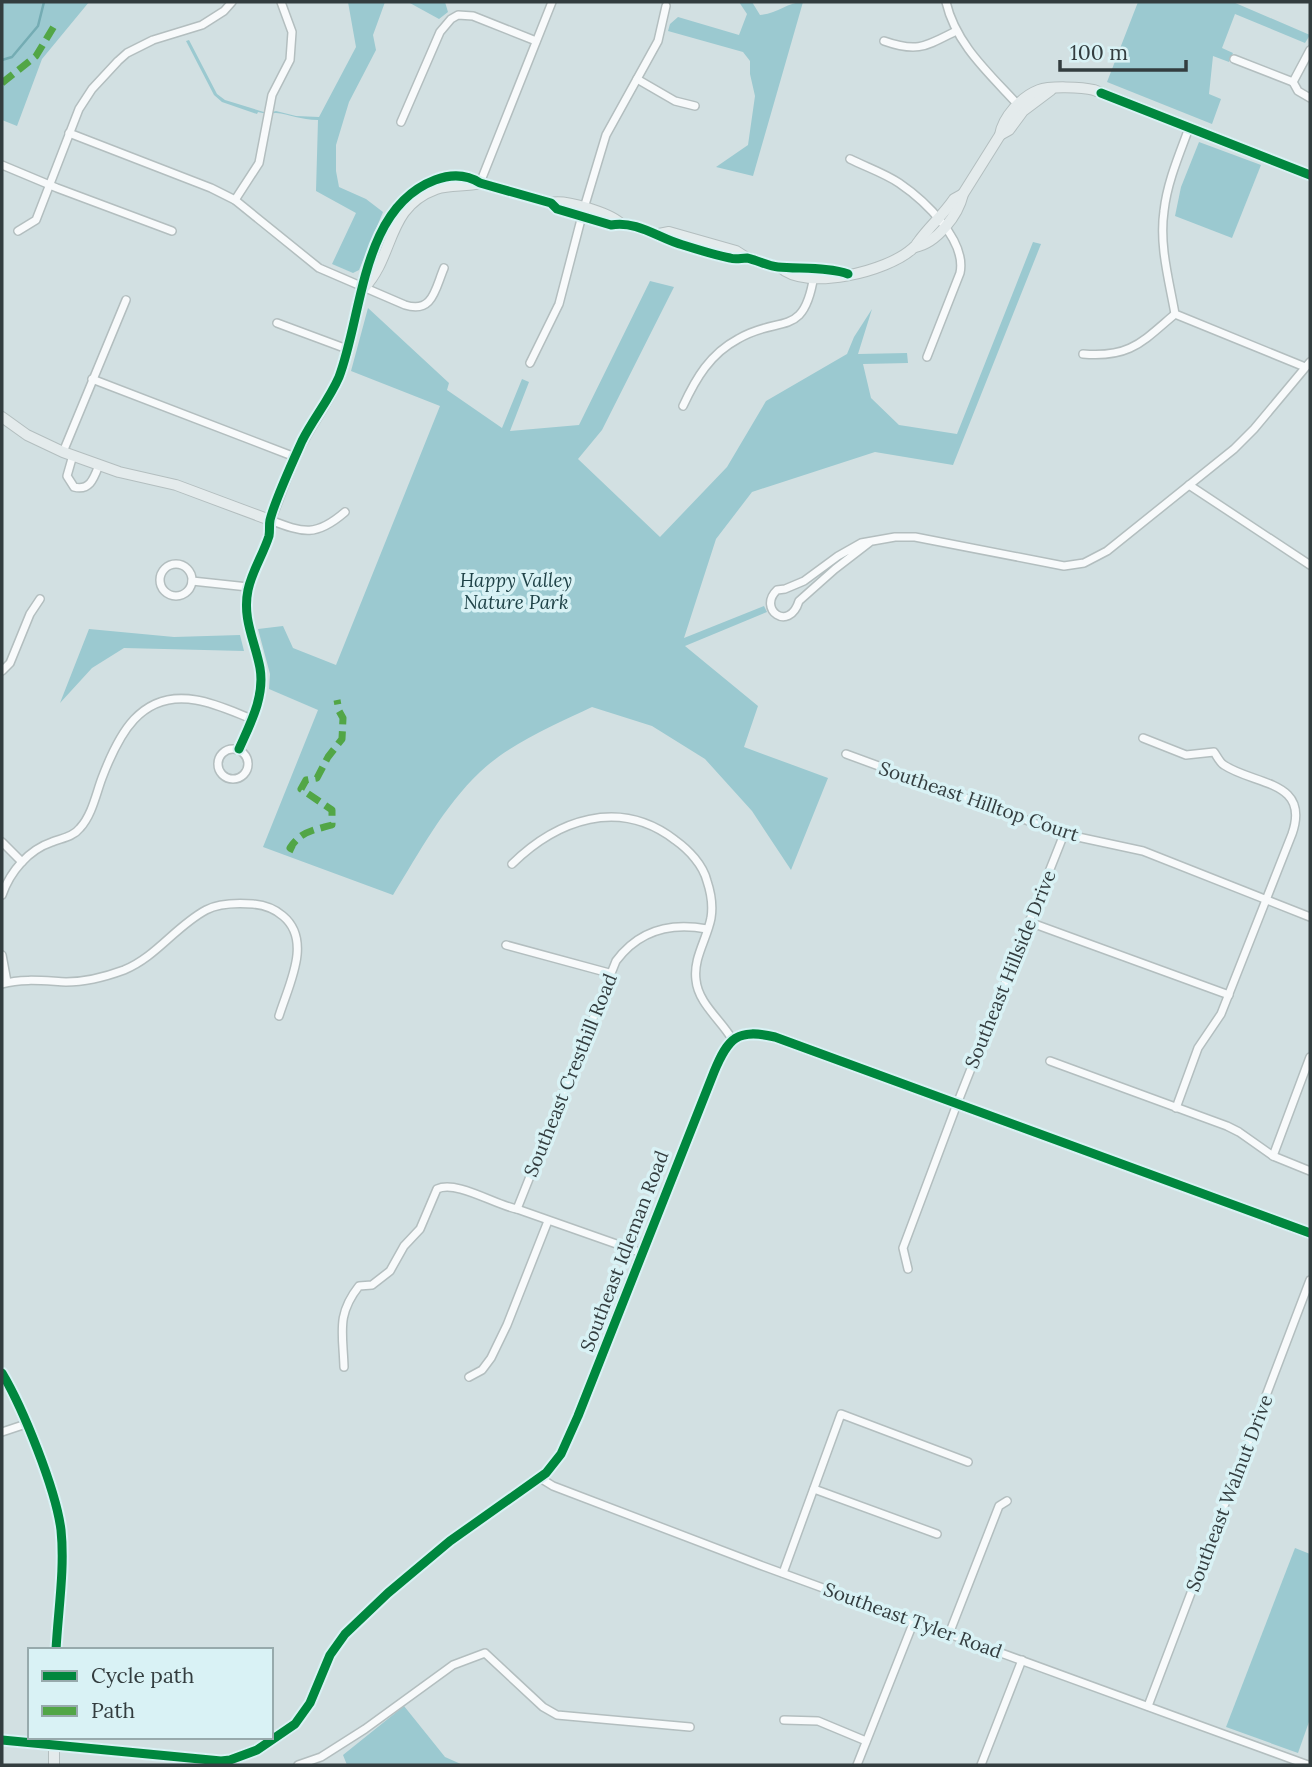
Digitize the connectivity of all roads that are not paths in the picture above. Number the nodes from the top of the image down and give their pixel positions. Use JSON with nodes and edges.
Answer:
{"nodes":[{"id":1,"x":232,"y":2,"type":"edge"},
{"id":2,"x":281,"y":2,"type":"edge"},
{"id":3,"x":552,"y":2,"type":"edge"},
{"id":4,"x":946,"y":2,"type":"edge"},
{"id":5,"x":666,"y":6,"type":"dead end"},
{"id":6,"x":956,"y":31,"type":"junction"},
{"id":7,"x":536,"y":41,"type":"junction"},
{"id":8,"x":884,"y":41,"type":"dead end"},
{"id":9,"x":1310,"y":50,"type":"edge"},
{"id":10,"x":1234,"y":59,"type":"dead end"},
{"id":11,"x":637,"y":79,"type":"junction"},
{"id":12,"x":1293,"y":82,"type":"junction"},
{"id":13,"x":1310,"y":98,"type":"edge"},
{"id":14,"x":695,"y":106,"type":"dead end"},
{"id":15,"x":1020,"y":108,"type":"junction"},
{"id":16,"x":401,"y":122,"type":"dead end"},
{"id":17,"x":1189,"y":128,"type":"junction"},
{"id":18,"x":69,"y":133,"type":"junction"},
{"id":19,"x":850,"y":159,"type":"dead end"},
{"id":20,"x":2,"y":165,"type":"edge"},
{"id":21,"x":1310,"y":175,"type":"edge"},
{"id":22,"x":480,"y":183,"type":"junction"},
{"id":23,"x":50,"y":184,"type":"junction"},
{"id":24,"x":235,"y":200,"type":"junction"},
{"id":25,"x":582,"y":212,"type":"junction"},
{"id":26,"x":941,"y":224,"type":"junction"},
{"id":27,"x":18,"y":231,"type":"dead end"},
{"id":28,"x":172,"y":231,"type":"dead end"},
{"id":29,"x":444,"y":268,"type":"dead end"},
{"id":30,"x":814,"y":274,"type":"junction"},
{"id":31,"x":363,"y":289,"type":"junction"},
{"id":32,"x":126,"y":300,"type":"dead end"},
{"id":33,"x":1175,"y":314,"type":"junction"},
{"id":34,"x":277,"y":323,"type":"dead end"},
{"id":35,"x":347,"y":349,"type":"junction"},
{"id":36,"x":1083,"y":354,"type":"dead end"},
{"id":37,"x":927,"y":358,"type":"dead end"},
{"id":38,"x":530,"y":363,"type":"dead end"},
{"id":39,"x":1307,"y":365,"type":"edge"},
{"id":40,"x":92,"y":379,"type":"junction"},
{"id":41,"x":683,"y":406,"type":"dead end"},
{"id":42,"x":2,"y":417,"type":"edge"},
{"id":43,"x":68,"y":454,"type":"junction"},
{"id":44,"x":295,"y":457,"type":"junction"},
{"id":45,"x":99,"y":465,"type":"junction"},
{"id":46,"x":1189,"y":485,"type":"junction"},
{"id":47,"x":345,"y":512,"type":"dead end"},
{"id":48,"x":270,"y":520,"type":"junction"},
{"id":49,"x":870,"y":542,"type":"junction"},
{"id":50,"x":1310,"y":565,"type":"edge"},
{"id":51,"x":192,"y":581,"type":"junction"},
{"id":52,"x":248,"y":587,"type":"junction"},
{"id":53,"x":40,"y":599,"type":"dead end"},
{"id":54,"x":2,"y":671,"type":"edge"},
{"id":55,"x":252,"y":719,"type":"junction"},
{"id":56,"x":1143,"y":738,"type":"dead end"},
{"id":57,"x":239,"y":749,"type":"junction"},
{"id":58,"x":846,"y":754,"type":"dead end"},
{"id":59,"x":1064,"y":834,"type":"junction"},
{"id":60,"x":2,"y":842,"type":"edge"},
{"id":61,"x":22,"y":862,"type":"junction"},
{"id":62,"x":512,"y":864,"type":"dead end"},
{"id":63,"x":2,"y":895,"type":"edge"},
{"id":64,"x":1266,"y":900,"type":"junction"},
{"id":65,"x":1310,"y":917,"type":"edge"},
{"id":66,"x":1029,"y":922,"type":"junction"},
{"id":67,"x":707,"y":929,"type":"junction"},
{"id":68,"x":506,"y":945,"type":"dead end"},
{"id":69,"x":2,"y":955,"type":"edge"},
{"id":70,"x":609,"y":973,"type":"junction"},
{"id":71,"x":4,"y":983,"type":"edge"},
{"id":72,"x":1229,"y":995,"type":"junction"},
{"id":73,"x":279,"y":1016,"type":"dead end"},
{"id":74,"x":732,"y":1039,"type":"junction"},
{"id":75,"x":1310,"y":1057,"type":"edge"},
{"id":76,"x":1050,"y":1061,"type":"dead end"},
{"id":77,"x":1308,"y":1069,"type":"edge"},
{"id":78,"x":957,"y":1104,"type":"junction"},
{"id":79,"x":1176,"y":1108,"type":"junction"},
{"id":80,"x":1273,"y":1156,"type":"junction"},
{"id":81,"x":1310,"y":1171,"type":"edge"},
{"id":82,"x":517,"y":1209,"type":"junction"},
{"id":83,"x":548,"y":1221,"type":"junction"},
{"id":84,"x":1310,"y":1233,"type":"edge"},
{"id":85,"x":642,"y":1253,"type":"junction"},
{"id":86,"x":908,"y":1269,"type":"dead end"},
{"id":87,"x":1310,"y":1280,"type":"edge"},
{"id":88,"x":344,"y":1367,"type":"dead end"},
{"id":89,"x":2,"y":1373,"type":"edge"},
{"id":90,"x":469,"y":1377,"type":"dead end"},
{"id":91,"x":26,"y":1424,"type":"junction"},
{"id":92,"x":2,"y":1432,"type":"edge"},
{"id":93,"x":968,"y":1462,"type":"dead end"},
{"id":94,"x":541,"y":1478,"type":"junction"},
{"id":95,"x":814,"y":1489,"type":"junction"},
{"id":96,"x":1007,"y":1501,"type":"dead end"},
{"id":97,"x":937,"y":1534,"type":"dead end"},
{"id":98,"x":783,"y":1573,"type":"junction"},
{"id":99,"x":914,"y":1621,"type":"junction"},
{"id":100,"x":949,"y":1634,"type":"junction"},
{"id":101,"x":56,"y":1648,"type":"edge"},
{"id":102,"x":1022,"y":1660,"type":"junction"},
{"id":103,"x":1148,"y":1706,"type":"junction"},
{"id":104,"x":784,"y":1720,"type":"dead end"},
{"id":105,"x":690,"y":1727,"type":"dead end"},
{"id":106,"x":2,"y":1740,"type":"edge"},
{"id":107,"x":54,"y":1741,"type":"edge"},
{"id":108,"x":866,"y":1741,"type":"junction"},
{"id":109,"x":230,"y":1760,"type":"junction"},
{"id":110,"x":54,"y":1765,"type":"edge"},
{"id":111,"x":242,"y":1765,"type":"edge"},
{"id":112,"x":298,"y":1765,"type":"edge"},
{"id":113,"x":857,"y":1765,"type":"edge"},
{"id":114,"x":981,"y":1765,"type":"edge"},
{"id":115,"x":1308,"y":1765,"type":"edge"}],
"edges":[{"from":1,"to":18,"type":"street"},
{"from":2,"to":24,"type":"street"},
{"from":3,"to":7,"type":"street"},
{"from":4,"to":6,"type":"street"},
{"from":5,"to":11,"type":"street"},
{"from":6,"to":8,"type":"street"},
{"from":6,"to":15,"type":"street"},
{"from":7,"to":16,"type":"street"},
{"from":7,"to":22,"type":"street"},
{"from":9,"to":12,"type":"street"},
{"from":10,"to":12,"type":"street"},
{"from":11,"to":14,"type":"street"},
{"from":11,"to":25,"type":"street"},
{"from":12,"to":13,"type":"street"},
{"from":15,"to":17,"type":"main road"},
{"from":15,"to":26,"type":"main road"},
{"from":17,"to":21,"type":"main road"},
{"from":17,"to":33,"type":"street"},
{"from":18,"to":23,"type":"street"},
{"from":18,"to":24,"type":"street"},
{"from":19,"to":26,"type":"street"},
{"from":20,"to":23,"type":"street"},
{"from":22,"to":25,"type":"main road"},
{"from":22,"to":31,"type":"main road"},
{"from":23,"to":27,"type":"street"},
{"from":23,"to":28,"type":"street"},
{"from":24,"to":31,"type":"street"},
{"from":25,"to":30,"type":"main road"},
{"from":25,"to":38,"type":"street"},
{"from":26,"to":30,"type":"main road"},
{"from":26,"to":37,"type":"street"},
{"from":29,"to":31,"type":"street"},
{"from":30,"to":41,"type":"street"},
{"from":31,"to":35,"type":"main road"},
{"from":32,"to":40,"type":"street"},
{"from":33,"to":36,"type":"street"},
{"from":33,"to":39,"type":"street"},
{"from":34,"to":35,"type":"street"},
{"from":35,"to":44,"type":"main road"},
{"from":39,"to":46,"type":"street"},
{"from":40,"to":43,"type":"street"},
{"from":40,"to":44,"type":"street"},
{"from":42,"to":43,"type":"main road"},
{"from":43,"to":45,"type":"main road"},
{"from":43,"to":45,"type":"street"},
{"from":44,"to":48,"type":"main road"},
{"from":45,"to":48,"type":"main road"},
{"from":46,"to":49,"type":"street"},
{"from":46,"to":50,"type":"street"},
{"from":47,"to":48,"type":"street"},
{"from":48,"to":52,"type":"street"},
{"from":49,"to":49,"type":"street"},
{"from":51,"to":51,"type":"street"},
{"from":51,"to":52,"type":"street"},
{"from":52,"to":55,"type":"street"},
{"from":53,"to":54,"type":"street"},
{"from":55,"to":57,"type":"street"},
{"from":55,"to":61,"type":"street"},
{"from":56,"to":64,"type":"street"},
{"from":57,"to":57,"type":"street"},
{"from":58,"to":59,"type":"street","name":"Southeast Hilltop Court"},
{"from":59,"to":64,"type":"street","name":"Southeast Hilltop Court"},
{"from":59,"to":66,"type":"street","name":"Southeast Hillside Drive"},
{"from":60,"to":61,"type":"street"},
{"from":61,"to":63,"type":"street"},
{"from":62,"to":67,"type":"street"},
{"from":64,"to":65,"type":"street","name":"Southeast Hilltop Court"},
{"from":64,"to":72,"type":"street"},
{"from":66,"to":72,"type":"street"},
{"from":66,"to":78,"type":"street","name":"Southeast Hillside Drive"},
{"from":67,"to":70,"type":"street","name":"Southeast Cresthill Road"},
{"from":67,"to":74,"type":"street"},
{"from":68,"to":70,"type":"street"},
{"from":69,"to":71,"type":"street"},
{"from":70,"to":82,"type":"street","name":"Southeast Cresthill Road"},
{"from":71,"to":73,"type":"street"},
{"from":72,"to":79,"type":"street"},
{"from":74,"to":78,"type":"main road"},
{"from":74,"to":85,"type":"main road","name":"Southeast Idleman Road"},
{"from":75,"to":77,"type":"street"},
{"from":76,"to":79,"type":"street"},
{"from":77,"to":80,"type":"street"},
{"from":78,"to":84,"type":"main road"},
{"from":78,"to":86,"type":"street","name":"Southeast Hillside Drive"},
{"from":79,"to":80,"type":"street"},
{"from":80,"to":81,"type":"street"},
{"from":82,"to":83,"type":"street"},
{"from":82,"to":88,"type":"street"},
{"from":83,"to":85,"type":"street"},
{"from":83,"to":90,"type":"street"},
{"from":85,"to":94,"type":"main road","name":"Southeast Idleman Road"},
{"from":87,"to":103,"type":"street","name":"Southeast Walnut Drive"},
{"from":89,"to":91,"type":"main road"},
{"from":91,"to":92,"type":"street"},
{"from":91,"to":101,"type":"main road"},
{"from":93,"to":95,"type":"street"},
{"from":94,"to":98,"type":"street","name":"Southeast Tyler Road"},
{"from":94,"to":109,"type":"main road","name":"Southeast Idleman Road"},
{"from":95,"to":97,"type":"street"},
{"from":95,"to":98,"type":"street"},
{"from":96,"to":100,"type":"street"},
{"from":98,"to":99,"type":"street","name":"Southeast Tyler Road"},
{"from":99,"to":100,"type":"street","name":"Southeast Tyler Road"},
{"from":99,"to":108,"type":"street"},
{"from":100,"to":102,"type":"street","name":"Southeast Tyler Road"},
{"from":102,"to":103,"type":"street","name":"Southeast Tyler Road"},
{"from":102,"to":114,"type":"street"},
{"from":103,"to":115,"type":"street","name":"Southeast Tyler Road"},
{"from":104,"to":108,"type":"street"},
{"from":105,"to":112,"type":"street"},
{"from":106,"to":107,"type":"main road","name":"Southeast Idleman Road"},
{"from":107,"to":109,"type":"main road","name":"Southeast Idleman Road"},
{"from":107,"to":110,"type":"main road"},
{"from":108,"to":113,"type":"street"},
{"from":109,"to":111,"type":"street"}]}
